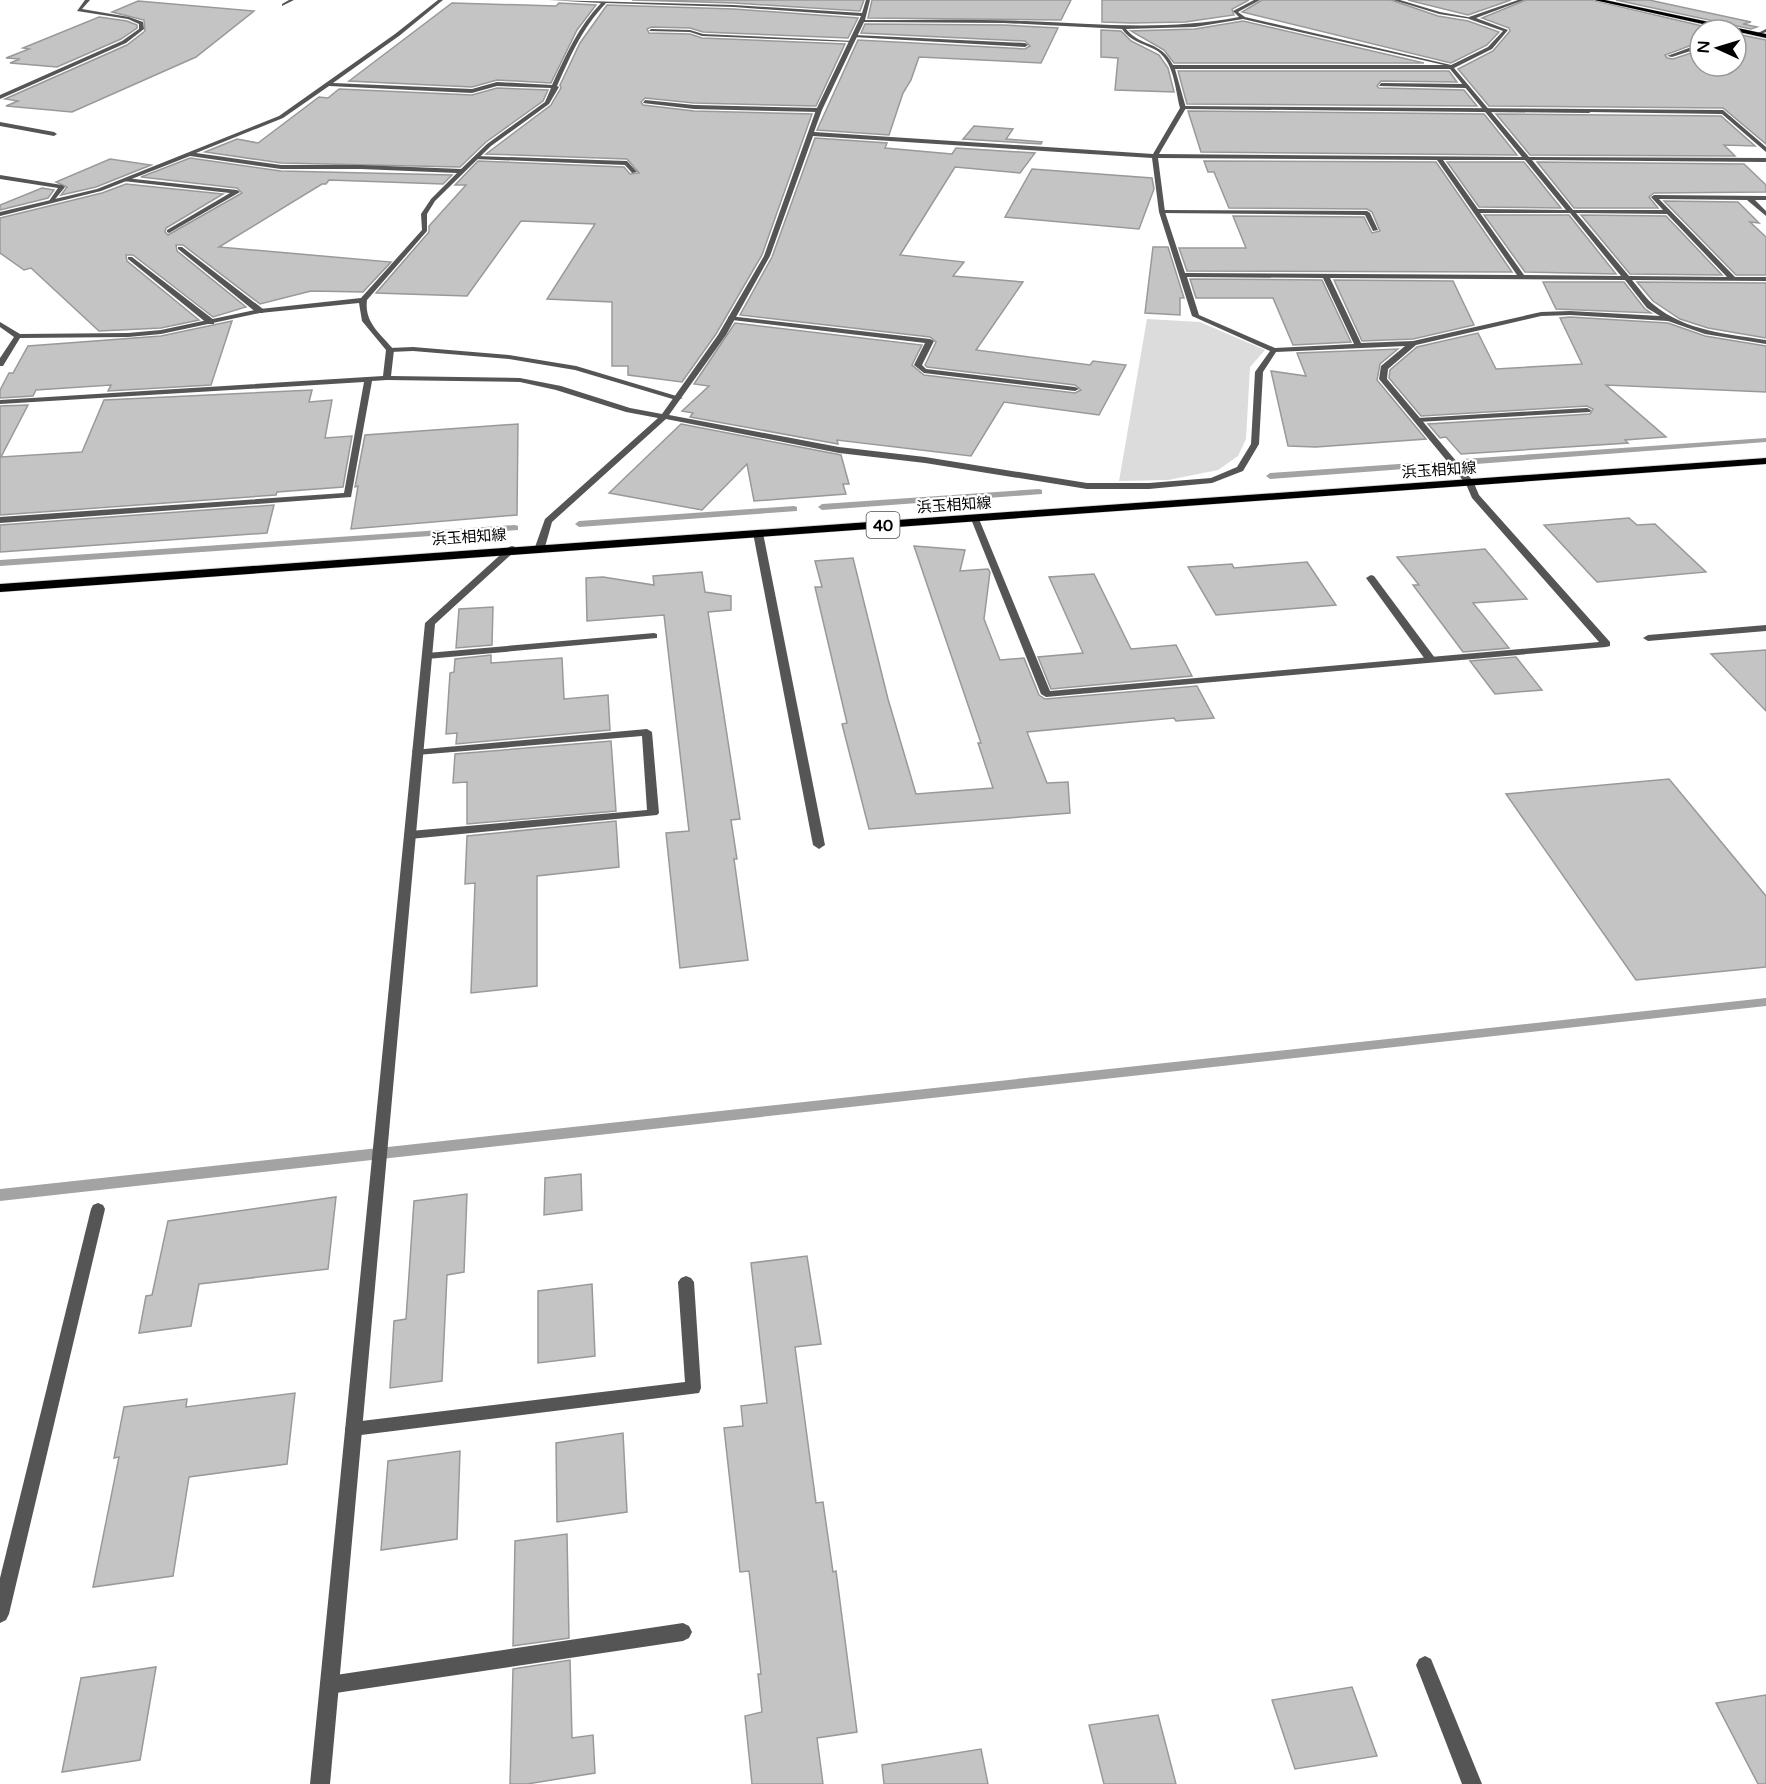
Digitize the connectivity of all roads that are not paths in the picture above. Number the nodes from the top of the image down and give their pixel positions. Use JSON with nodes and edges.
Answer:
{"nodes":[{"id":1,"x":88,"y":0,"type":"edge"},
{"id":2,"x":292,"y":0,"type":"edge"},
{"id":3,"x":441,"y":0,"type":"edge"},
{"id":4,"x":550,"y":0,"type":"edge"},
{"id":5,"x":868,"y":0,"type":"edge"},
{"id":6,"x":1258,"y":0,"type":"edge"},
{"id":7,"x":1395,"y":0,"type":"edge"},
{"id":8,"x":1522,"y":0,"type":"edge"},
{"id":9,"x":1597,"y":0,"type":"edge"},
{"id":10,"x":605,"y":2,"type":"junction"},
{"id":11,"x":284,"y":5,"type":"dead end"},
{"id":12,"x":863,"y":18,"type":"junction"},
{"id":13,"x":1243,"y":18,"type":"junction"},
{"id":14,"x":1471,"y":18,"type":"junction"},
{"id":15,"x":1688,"y":21,"type":"edge"},
{"id":16,"x":1123,"y":28,"type":"junction"},
{"id":17,"x":651,"y":30,"type":"dead end"},
{"id":18,"x":1766,"y":30,"type":"edge"},
{"id":19,"x":1748,"y":33,"type":"edge"},
{"id":20,"x":1758,"y":34,"type":"junction"},
{"id":21,"x":1766,"y":36,"type":"edge"},
{"id":22,"x":854,"y":39,"type":"junction"},
{"id":23,"x":1025,"y":45,"type":"dead end"},
{"id":24,"x":1688,"y":50,"type":"edge"},
{"id":25,"x":1670,"y":56,"type":"dead end"},
{"id":26,"x":1171,"y":67,"type":"junction"},
{"id":27,"x":1451,"y":67,"type":"junction"},
{"id":28,"x":327,"y":84,"type":"junction"},
{"id":29,"x":1381,"y":85,"type":"dead end"},
{"id":30,"x":1466,"y":86,"type":"junction"},
{"id":31,"x":556,"y":87,"type":"junction"},
{"id":32,"x":0,"y":97,"type":"edge"},
{"id":33,"x":645,"y":102,"type":"dead end"},
{"id":34,"x":1183,"y":108,"type":"junction"},
{"id":35,"x":819,"y":110,"type":"junction"},
{"id":36,"x":1486,"y":110,"type":"junction"},
{"id":37,"x":0,"y":124,"type":"edge"},
{"id":38,"x":54,"y":134,"type":"dead end"},
{"id":39,"x":812,"y":134,"type":"junction"},
{"id":40,"x":1766,"y":150,"type":"edge"},
{"id":41,"x":189,"y":154,"type":"junction"},
{"id":42,"x":1155,"y":156,"type":"junction"},
{"id":43,"x":476,"y":158,"type":"junction"},
{"id":44,"x":1439,"y":158,"type":"junction"},
{"id":45,"x":1525,"y":159,"type":"junction"},
{"id":46,"x":1766,"y":160,"type":"edge"},
{"id":47,"x":462,"y":171,"type":"junction"},
{"id":48,"x":634,"y":172,"type":"dead end"},
{"id":49,"x":0,"y":177,"type":"edge"},
{"id":50,"x":125,"y":180,"type":"junction"},
{"id":51,"x":1749,"y":198,"type":"junction"},
{"id":52,"x":1766,"y":198,"type":"edge"},
{"id":53,"x":52,"y":201,"type":"junction"},
{"id":54,"x":1476,"y":211,"type":"junction"},
{"id":55,"x":1570,"y":211,"type":"junction"},
{"id":56,"x":1162,"y":212,"type":"junction"},
{"id":57,"x":1667,"y":212,"type":"junction"},
{"id":58,"x":0,"y":214,"type":"edge"},
{"id":59,"x":1766,"y":214,"type":"edge"},
{"id":60,"x":1375,"y":230,"type":"dead end"},
{"id":61,"x":169,"y":231,"type":"dead end"},
{"id":62,"x":180,"y":248,"type":"dead end"},
{"id":63,"x":130,"y":258,"type":"dead end"},
{"id":64,"x":1182,"y":275,"type":"junction"},
{"id":65,"x":1326,"y":276,"type":"junction"},
{"id":66,"x":1522,"y":278,"type":"junction"},
{"id":67,"x":1627,"y":278,"type":"junction"},
{"id":68,"x":1733,"y":279,"type":"junction"},
{"id":69,"x":1766,"y":279,"type":"edge"},
{"id":70,"x":363,"y":300,"type":"junction"},
{"id":71,"x":260,"y":311,"type":"junction"},
{"id":72,"x":732,"y":318,"type":"junction"},
{"id":73,"x":1667,"y":320,"type":"junction"},
{"id":74,"x":211,"y":322,"type":"junction"},
{"id":75,"x":0,"y":324,"type":"edge"},
{"id":76,"x":18,"y":336,"type":"junction"},
{"id":77,"x":1766,"y":342,"type":"edge"},
{"id":78,"x":1413,"y":343,"type":"junction"},
{"id":79,"x":1358,"y":345,"type":"junction"},
{"id":80,"x":390,"y":350,"type":"junction"},
{"id":81,"x":1274,"y":350,"type":"junction"},
{"id":82,"x":0,"y":364,"type":"edge"},
{"id":83,"x":387,"y":378,"type":"junction"},
{"id":84,"x":369,"y":380,"type":"junction"},
{"id":85,"x":1075,"y":389,"type":"dead end"},
{"id":86,"x":679,"y":398,"type":"junction"},
{"id":87,"x":0,"y":402,"type":"edge"},
{"id":88,"x":1587,"y":410,"type":"dead end"},
{"id":89,"x":664,"y":417,"type":"junction"},
{"id":90,"x":1418,"y":420,"type":"junction"},
{"id":91,"x":1766,"y":461,"type":"edge"},
{"id":92,"x":1470,"y":483,"type":"junction"},
{"id":93,"x":975,"y":519,"type":"junction"},
{"id":94,"x":0,"y":520,"type":"edge"},
{"id":95,"x":758,"y":533,"type":"junction"},
{"id":96,"x":540,"y":547,"type":"junction"},
{"id":97,"x":512,"y":549,"type":"junction"},
{"id":98,"x":1371,"y":578,"type":"dead end"},
{"id":99,"x":0,"y":588,"type":"edge"},
{"id":100,"x":1766,"y":627,"type":"edge"},
{"id":101,"x":654,"y":636,"type":"dead end"},
{"id":102,"x":1648,"y":638,"type":"dead end"},
{"id":103,"x":427,"y":656,"type":"junction"},
{"id":104,"x":1431,"y":660,"type":"junction"},
{"id":105,"x":417,"y":752,"type":"junction"},
{"id":106,"x":410,"y":835,"type":"junction"},
{"id":107,"x":819,"y":845,"type":"dead end"},
{"id":108,"x":98,"y":1209,"type":"dead end"},
{"id":109,"x":686,"y":1282,"type":"dead end"},
{"id":110,"x":353,"y":1429,"type":"junction"},
{"id":111,"x":0,"y":1614,"type":"edge"},
{"id":112,"x":682,"y":1632,"type":"dead end"},
{"id":113,"x":1425,"y":1665,"type":"dead end"},
{"id":114,"x":329,"y":1685,"type":"junction"},
{"id":115,"x":320,"y":1784,"type":"edge"},
{"id":116,"x":1472,"y":1784,"type":"edge"}],
"edges":[{"from":1,"to":32,"type":"street"},
{"from":2,"to":11,"type":"street"},
{"from":3,"to":28,"type":"street"},
{"from":4,"to":10,"type":"street"},
{"from":5,"to":12,"type":"street"},
{"from":6,"to":13,"type":"street"},
{"from":7,"to":14,"type":"street"},
{"from":8,"to":14,"type":"street"},
{"from":9,"to":15,"type":"main road"},
{"from":10,"to":12,"type":"street"},
{"from":10,"to":31,"type":"street"},
{"from":12,"to":16,"type":"street"},
{"from":12,"to":22,"type":"street"},
{"from":13,"to":16,"type":"street"},
{"from":13,"to":27,"type":"street"},
{"from":14,"to":27,"type":"street"},
{"from":16,"to":26,"type":"street"},
{"from":17,"to":22,"type":"street"},
{"from":18,"to":20,"type":"street"},
{"from":19,"to":20,"type":"main road"},
{"from":20,"to":21,"type":"main road"},
{"from":22,"to":23,"type":"street"},
{"from":22,"to":35,"type":"street"},
{"from":24,"to":25,"type":"street"},
{"from":26,"to":27,"type":"street"},
{"from":26,"to":34,"type":"street"},
{"from":27,"to":30,"type":"street"},
{"from":28,"to":31,"type":"street"},
{"from":28,"to":41,"type":"street"},
{"from":29,"to":30,"type":"street"},
{"from":30,"to":36,"type":"street"},
{"from":31,"to":43,"type":"street"},
{"from":33,"to":35,"type":"street"},
{"from":34,"to":36,"type":"street"},
{"from":34,"to":42,"type":"street"},
{"from":35,"to":39,"type":"street"},
{"from":36,"to":40,"type":"street"},
{"from":36,"to":45,"type":"street"},
{"from":37,"to":38,"type":"street"},
{"from":39,"to":42,"type":"street"},
{"from":39,"to":72,"type":"street"},
{"from":41,"to":47,"type":"street"},
{"from":41,"to":50,"type":"street"},
{"from":42,"to":44,"type":"street"},
{"from":42,"to":56,"type":"street"},
{"from":43,"to":47,"type":"street"},
{"from":43,"to":48,"type":"street"},
{"from":44,"to":45,"type":"street"},
{"from":44,"to":54,"type":"street"},
{"from":45,"to":46,"type":"street"},
{"from":45,"to":55,"type":"street"},
{"from":47,"to":70,"type":"street"},
{"from":49,"to":53,"type":"street"},
{"from":50,"to":53,"type":"street"},
{"from":50,"to":61,"type":"street"},
{"from":51,"to":52,"type":"street"},
{"from":51,"to":57,"type":"street"},
{"from":51,"to":59,"type":"street"},
{"from":53,"to":58,"type":"street"},
{"from":54,"to":55,"type":"street"},
{"from":54,"to":66,"type":"street"},
{"from":55,"to":57,"type":"street"},
{"from":55,"to":67,"type":"street"},
{"from":56,"to":60,"type":"street"},
{"from":56,"to":64,"type":"street"},
{"from":57,"to":68,"type":"street"},
{"from":62,"to":71,"type":"street"},
{"from":63,"to":74,"type":"street"},
{"from":64,"to":65,"type":"street"},
{"from":64,"to":81,"type":"street"},
{"from":65,"to":66,"type":"street"},
{"from":65,"to":79,"type":"street"},
{"from":66,"to":67,"type":"street"},
{"from":67,"to":68,"type":"street"},
{"from":67,"to":73,"type":"street"},
{"from":68,"to":69,"type":"street"},
{"from":70,"to":71,"type":"street"},
{"from":70,"to":80,"type":"street"},
{"from":71,"to":74,"type":"street"},
{"from":72,"to":85,"type":"street"},
{"from":72,"to":86,"type":"street"},
{"from":73,"to":77,"type":"street"},
{"from":73,"to":78,"type":"street"},
{"from":74,"to":76,"type":"street"},
{"from":75,"to":76,"type":"street"},
{"from":76,"to":82,"type":"street"},
{"from":78,"to":79,"type":"street"},
{"from":78,"to":90,"type":"street"},
{"from":79,"to":81,"type":"street"},
{"from":80,"to":83,"type":"street"},
{"from":80,"to":86,"type":"street"},
{"from":81,"to":89,"type":"street"},
{"from":83,"to":84,"type":"street"},
{"from":83,"to":89,"type":"street"},
{"from":84,"to":87,"type":"street"},
{"from":84,"to":94,"type":"street"},
{"from":86,"to":89,"type":"street"},
{"from":88,"to":90,"type":"street"},
{"from":89,"to":96,"type":"street"},
{"from":90,"to":92,"type":"street"},
{"from":91,"to":92,"type":"main road","name":"浜玉相知線","number":"40"},
{"from":92,"to":93,"type":"main road","name":"浜玉相知線","number":"40"},
{"from":92,"to":104,"type":"street"},
{"from":93,"to":95,"type":"main road","name":"浜玉相知線","number":"40"},
{"from":93,"to":104,"type":"street"},
{"from":95,"to":96,"type":"main road","name":"浜玉相知線","number":"40"},
{"from":95,"to":107,"type":"street"},
{"from":96,"to":97,"type":"main road","name":"浜玉相知線","number":"40"},
{"from":97,"to":99,"type":"main road","name":"浜玉相知線","number":"40"},
{"from":97,"to":103,"type":"street"},
{"from":98,"to":104,"type":"street"},
{"from":100,"to":102,"type":"street"},
{"from":101,"to":103,"type":"street"},
{"from":103,"to":105,"type":"street"},
{"from":105,"to":106,"type":"street"},
{"from":105,"to":106,"type":"street"},
{"from":106,"to":110,"type":"street"},
{"from":108,"to":111,"type":"street"},
{"from":109,"to":110,"type":"street"},
{"from":110,"to":114,"type":"street"},
{"from":112,"to":114,"type":"street"},
{"from":113,"to":116,"type":"street"},
{"from":114,"to":115,"type":"street"}]}
